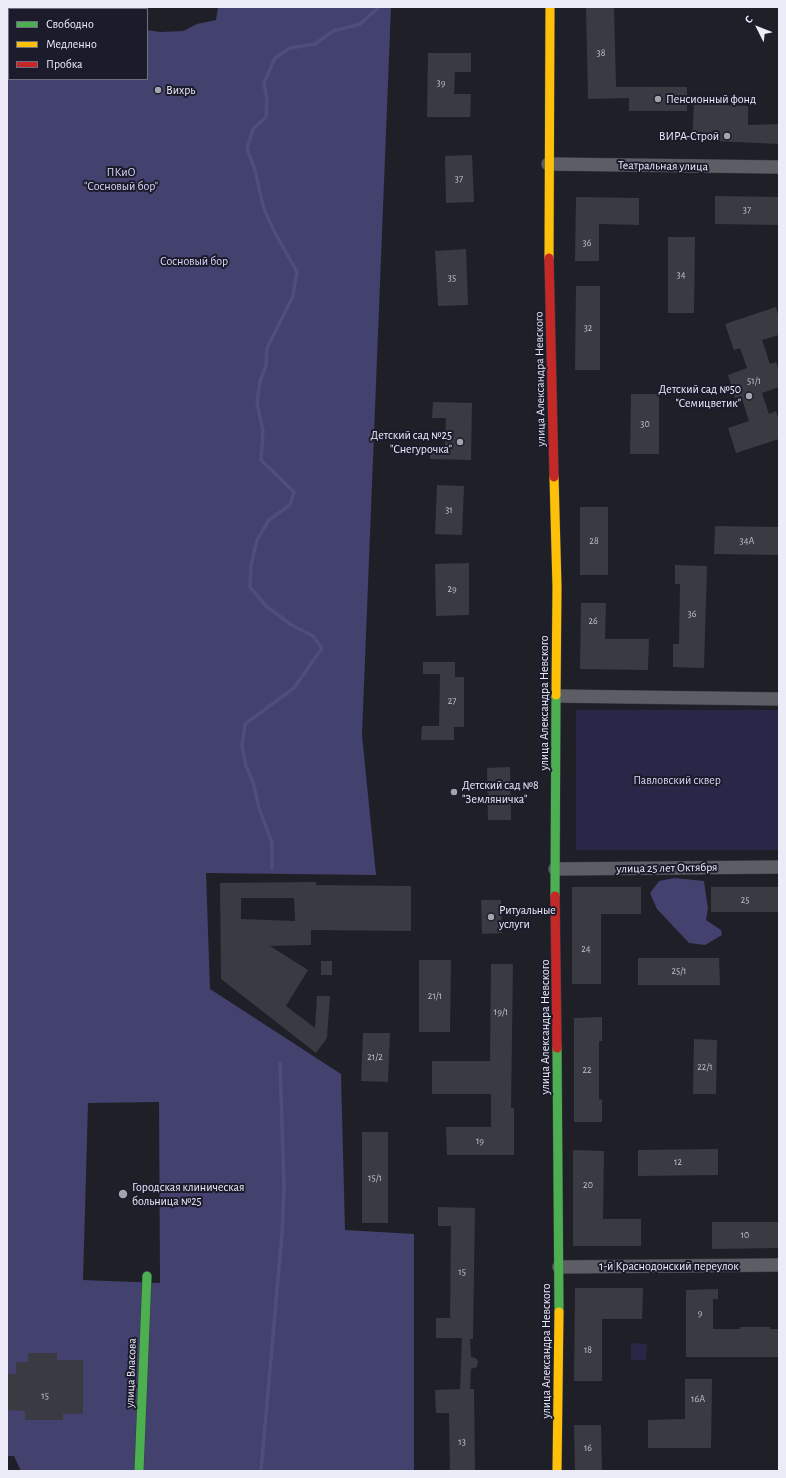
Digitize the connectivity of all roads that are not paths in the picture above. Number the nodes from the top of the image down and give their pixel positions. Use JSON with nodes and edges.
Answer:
{"nodes":[{"id":1,"x":550,"y":7,"type":"edge"},
{"id":2,"x":548,"y":164,"type":"junction"},
{"id":3,"x":779,"y":167,"type":"edge"},
{"id":4,"x":556,"y":696,"type":"junction"},
{"id":5,"x":779,"y":699,"type":"edge"},
{"id":6,"x":779,"y":867,"type":"edge"},
{"id":7,"x":555,"y":869,"type":"junction"},
{"id":8,"x":779,"y":1265,"type":"edge"},
{"id":9,"x":559,"y":1267,"type":"junction"},
{"id":10,"x":147,"y":1276,"type":"dead end"},
{"id":11,"x":140,"y":1471,"type":"edge"},
{"id":12,"x":557,"y":1471,"type":"edge"}],
"edges":[{"from":1,"to":2,"type":"street","name":"улица Александра Невского"},
{"from":2,"to":3,"type":"street","name":"Театральная улица"},
{"from":2,"to":4,"type":"street","name":"улица Александра Невского"},
{"from":4,"to":5,"type":"street"},
{"from":4,"to":7,"type":"street","name":"улица Александра Невского"},
{"from":6,"to":7,"type":"street","name":"улица 25 лет Октября"},
{"from":7,"to":9,"type":"street","name":"улица Александра Невского"},
{"from":8,"to":9,"type":"street","name":"1-й Краснодонский переулок"},
{"from":9,"to":12,"type":"street","name":"улица Александра Невского"},
{"from":10,"to":11,"type":"street","name":"улица Власова"}]}
